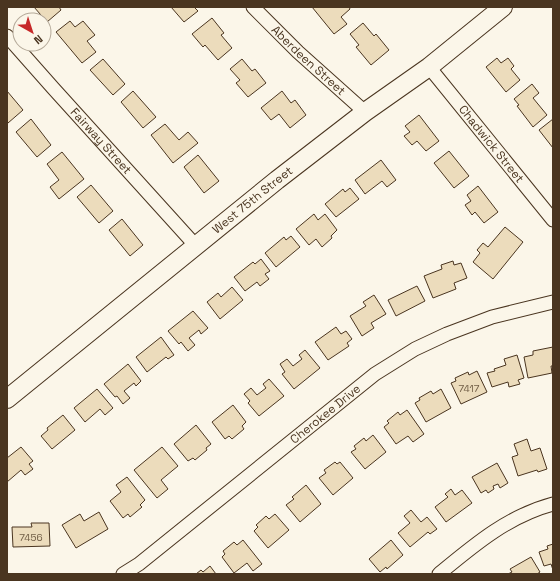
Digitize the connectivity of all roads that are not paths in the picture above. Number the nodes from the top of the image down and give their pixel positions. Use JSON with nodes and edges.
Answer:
{"nodes":[{"id":1,"x":253,"y":7,"type":"edge"},
{"id":2,"x":503,"y":7,"type":"edge"},
{"id":3,"x":7,"y":36,"type":"edge"},
{"id":4,"x":429,"y":67,"type":"junction"},
{"id":5,"x":365,"y":112,"type":"junction"},
{"id":6,"x":553,"y":220,"type":"edge"},
{"id":7,"x":196,"y":246,"type":"junction"},
{"id":8,"x":553,"y":302,"type":"edge"},
{"id":9,"x":7,"y":399,"type":"edge"},
{"id":10,"x":553,"y":504,"type":"edge"},
{"id":11,"x":123,"y":574,"type":"edge"},
{"id":12,"x":439,"y":574,"type":"edge"}],
"edges":[{"from":1,"to":5,"type":"street","name":"Aberdeen Street"},
{"from":2,"to":4,"type":"main road","name":"West 75th Street"},
{"from":3,"to":7,"type":"street","name":"Fairway Street"},
{"from":4,"to":5,"type":"main road","name":"West 75th Street"},
{"from":4,"to":6,"type":"street","name":"Chadwick Street"},
{"from":5,"to":7,"type":"main road","name":"West 75th Street"},
{"from":7,"to":9,"type":"main road","name":"West 75th Street"},
{"from":8,"to":11,"type":"street","name":"Cherokee Drive"},
{"from":10,"to":12,"type":"street"}]}
